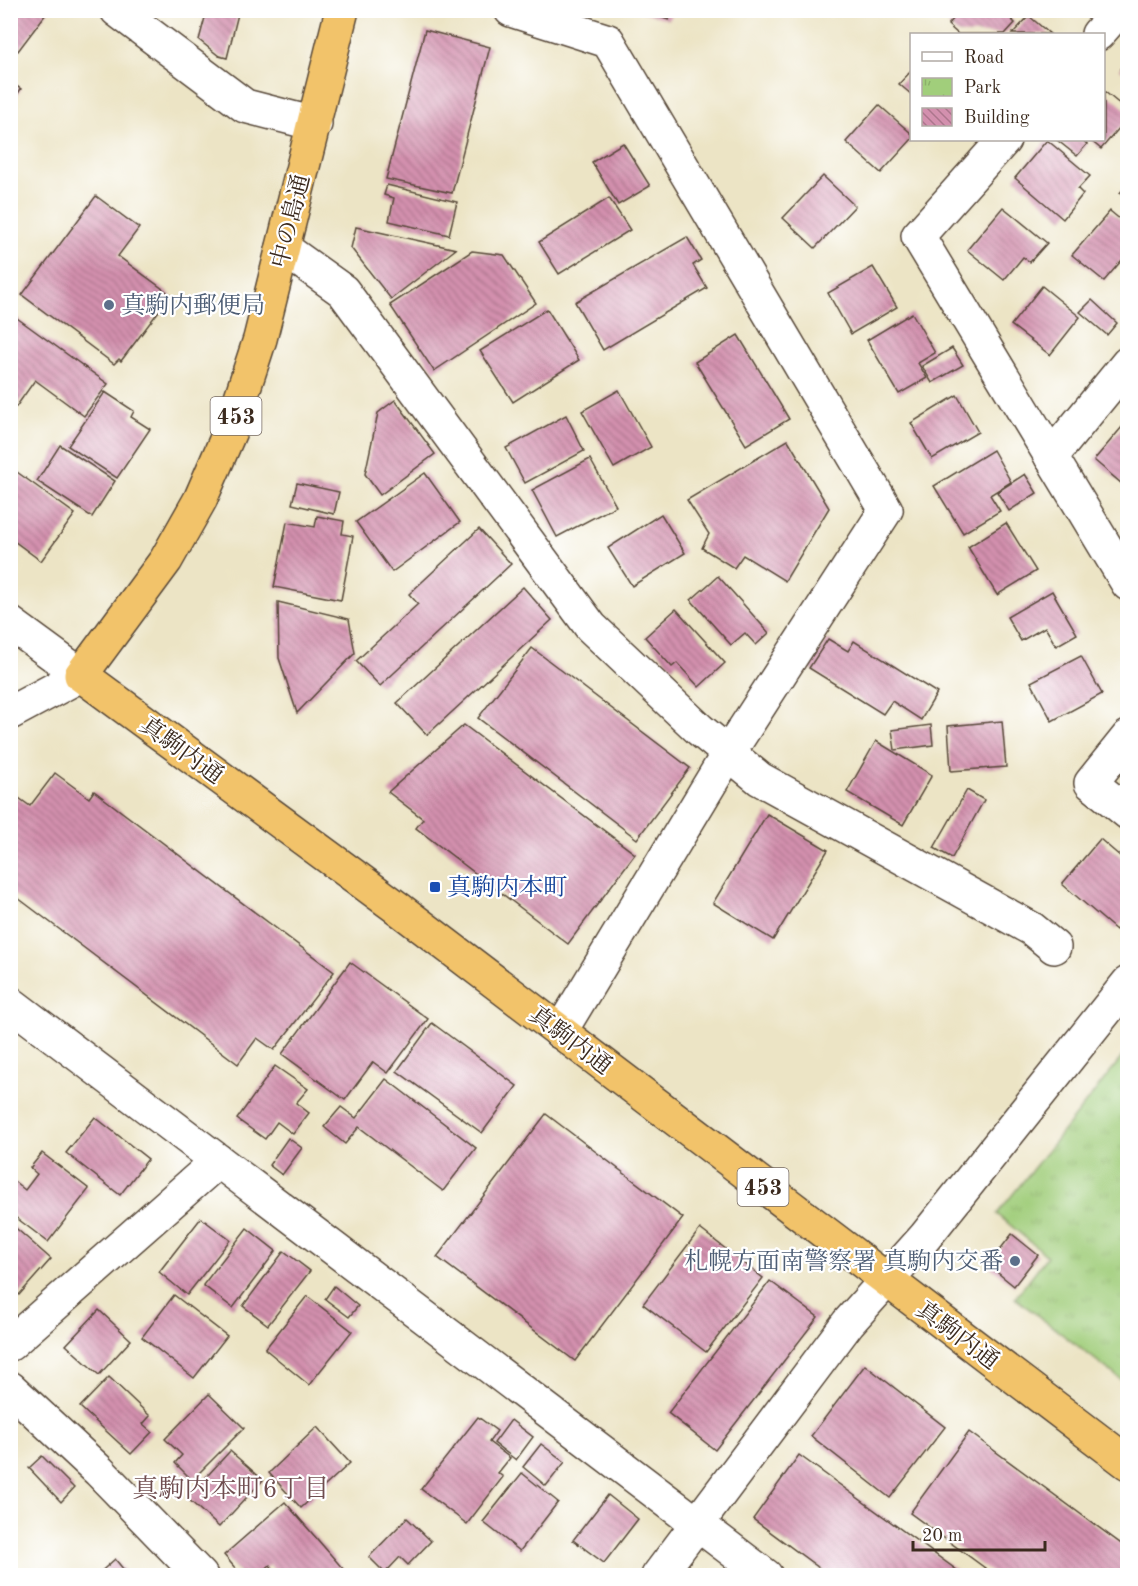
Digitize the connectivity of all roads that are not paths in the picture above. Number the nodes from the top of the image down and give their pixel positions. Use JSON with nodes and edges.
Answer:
{"nodes":[{"id":1,"x":117,"y":10,"type":"edge"},
{"id":2,"x":342,"y":10,"type":"edge"},
{"id":3,"x":511,"y":10,"type":"edge"},
{"id":4,"x":1119,"y":10,"type":"edge"},
{"id":5,"x":1099,"y":33,"type":"edge"},
{"id":6,"x":315,"y":124,"type":"junction"},
{"id":7,"x":1003,"y":141,"type":"edge"},
{"id":8,"x":283,"y":248,"type":"junction"},
{"id":9,"x":1128,"y":363,"type":"edge"},
{"id":10,"x":1051,"y":458,"type":"junction"},
{"id":11,"x":1128,"y":584,"type":"edge"},
{"id":12,"x":10,"y":623,"type":"edge"},
{"id":13,"x":81,"y":675,"type":"junction"},
{"id":14,"x":10,"y":713,"type":"edge"},
{"id":15,"x":1128,"y":737,"type":"edge"},
{"id":16,"x":728,"y":754,"type":"junction"},
{"id":17,"x":1128,"y":813,"type":"edge"},
{"id":18,"x":1054,"y":947,"type":"dead end"},
{"id":19,"x":1128,"y":983,"type":"edge"},
{"id":20,"x":10,"y":1003,"type":"edge"},
{"id":21,"x":560,"y":1032,"type":"junction"},
{"id":22,"x":218,"y":1161,"type":"junction"},
{"id":23,"x":886,"y":1281,"type":"junction"},
{"id":24,"x":10,"y":1344,"type":"edge"},
{"id":25,"x":10,"y":1388,"type":"edge"},
{"id":26,"x":1128,"y":1463,"type":"edge"},
{"id":27,"x":698,"y":1523,"type":"junction"},
{"id":28,"x":201,"y":1575,"type":"edge"},
{"id":29,"x":658,"y":1575,"type":"edge"},
{"id":30,"x":766,"y":1575,"type":"edge"}],
"edges":[{"from":1,"to":6,"type":"street"},
{"from":2,"to":6,"type":"highway","name":"中の島通","number":"453"},
{"from":3,"to":16,"type":"street"},
{"from":4,"to":5,"type":"street"},
{"from":6,"to":8,"type":"highway","name":"中の島通","number":"453"},
{"from":7,"to":10,"type":"street"},
{"from":8,"to":13,"type":"highway","name":"中の島通","number":"453"},
{"from":8,"to":16,"type":"street"},
{"from":9,"to":10,"type":"street"},
{"from":10,"to":11,"type":"street"},
{"from":12,"to":13,"type":"street","name":"真駒内通"},
{"from":13,"to":14,"type":"street"},
{"from":13,"to":21,"type":"highway","name":"真駒内通","number":"453"},
{"from":15,"to":17,"type":"street"},
{"from":16,"to":18,"type":"street"},
{"from":16,"to":21,"type":"street"},
{"from":19,"to":23,"type":"street"},
{"from":20,"to":22,"type":"street"},
{"from":21,"to":23,"type":"highway","name":"真駒内通","number":"453"},
{"from":22,"to":24,"type":"street"},
{"from":22,"to":27,"type":"street"},
{"from":23,"to":26,"type":"highway","name":"真駒内通","number":"453"},
{"from":23,"to":27,"type":"street"},
{"from":25,"to":28,"type":"street"},
{"from":27,"to":29,"type":"street"},
{"from":27,"to":30,"type":"street"}]}
